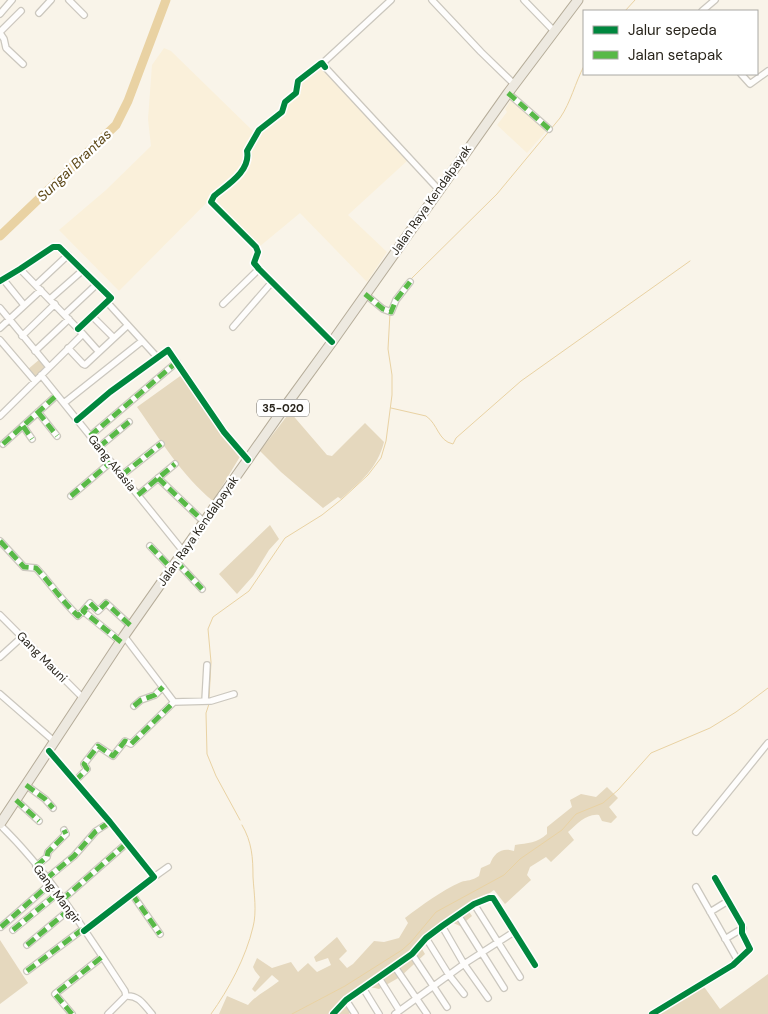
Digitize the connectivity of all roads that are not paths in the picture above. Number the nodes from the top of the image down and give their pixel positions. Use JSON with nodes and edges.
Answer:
{"nodes":[{"id":1,"x":12,"y":0,"type":"edge"},
{"id":2,"x":51,"y":0,"type":"edge"},
{"id":3,"x":69,"y":0,"type":"edge"},
{"id":4,"x":391,"y":0,"type":"edge"},
{"id":5,"x":432,"y":0,"type":"edge"},
{"id":6,"x":524,"y":0,"type":"edge"},
{"id":7,"x":578,"y":0,"type":"edge"},
{"id":8,"x":715,"y":0,"type":"edge"},
{"id":9,"x":703,"y":10,"type":"edge"},
{"id":10,"x":21,"y":11,"type":"dead end"},
{"id":11,"x":39,"y":13,"type":"dead end"},
{"id":12,"x":0,"y":14,"type":"edge"},
{"id":13,"x":84,"y":15,"type":"dead end"},
{"id":14,"x":554,"y":31,"type":"junction"},
{"id":15,"x":0,"y":33,"type":"edge"},
{"id":16,"x":2,"y":44,"type":"edge"},
{"id":17,"x":23,"y":64,"type":"dead end"},
{"id":18,"x":325,"y":67,"type":"junction"},
{"id":19,"x":768,"y":71,"type":"edge"},
{"id":20,"x":742,"y":75,"type":"edge"},
{"id":21,"x":514,"y":84,"type":"junction"},
{"id":22,"x":508,"y":92,"type":"junction"},
{"id":23,"x":549,"y":129,"type":"dead end"},
{"id":24,"x":438,"y":190,"type":"junction"},
{"id":25,"x":68,"y":255,"type":"junction"},
{"id":26,"x":259,"y":269,"type":"junction"},
{"id":27,"x":20,"y":270,"type":"junction"},
{"id":28,"x":82,"y":270,"type":"junction"},
{"id":29,"x":1,"y":280,"type":"edge"},
{"id":30,"x":272,"y":282,"type":"junction"},
{"id":31,"x":410,"y":282,"type":"dead end"},
{"id":32,"x":97,"y":284,"type":"junction"},
{"id":33,"x":38,"y":287,"type":"junction"},
{"id":34,"x":365,"y":294,"type":"junction"},
{"id":35,"x":52,"y":302,"type":"junction"},
{"id":36,"x":107,"y":302,"type":"junction"},
{"id":37,"x":224,"y":304,"type":"dead end"},
{"id":38,"x":24,"y":305,"type":"junction"},
{"id":39,"x":0,"y":308,"type":"edge"},
{"id":40,"x":92,"y":316,"type":"junction"},
{"id":41,"x":67,"y":317,"type":"junction"},
{"id":42,"x":9,"y":320,"type":"junction"},
{"id":43,"x":128,"y":325,"type":"junction"},
{"id":44,"x":233,"y":327,"type":"dead end"},
{"id":45,"x":0,"y":328,"type":"edge"},
{"id":46,"x":78,"y":329,"type":"junction"},
{"id":47,"x":83,"y":334,"type":"junction"},
{"id":48,"x":22,"y":336,"type":"junction"},
{"id":49,"x":114,"y":338,"type":"junction"},
{"id":50,"x":0,"y":340,"type":"edge"},
{"id":51,"x":142,"y":341,"type":"junction"},
{"id":52,"x":332,"y":342,"type":"junction"},
{"id":53,"x":68,"y":348,"type":"junction"},
{"id":54,"x":36,"y":351,"type":"junction"},
{"id":55,"x":99,"y":352,"type":"junction"},
{"id":56,"x":157,"y":357,"type":"junction"},
{"id":57,"x":177,"y":362,"type":"junction"},
{"id":58,"x":49,"y":367,"type":"junction"},
{"id":59,"x":41,"y":375,"type":"junction"},
{"id":60,"x":35,"y":381,"type":"junction"},
{"id":61,"x":57,"y":395,"type":"junction"},
{"id":62,"x":64,"y":403,"type":"junction"},
{"id":63,"x":38,"y":412,"type":"junction"},
{"id":64,"x":0,"y":416,"type":"edge"},
{"id":65,"x":77,"y":420,"type":"junction"},
{"id":66,"x":130,"y":422,"type":"dead end"},
{"id":67,"x":23,"y":426,"type":"junction"},
{"id":68,"x":57,"y":436,"type":"dead end"},
{"id":69,"x":90,"y":436,"type":"junction"},
{"id":70,"x":32,"y":438,"type":"dead end"},
{"id":71,"x":3,"y":444,"type":"dead end"},
{"id":72,"x":161,"y":444,"type":"dead end"},
{"id":73,"x":99,"y":447,"type":"junction"},
{"id":74,"x":248,"y":460,"type":"junction"},
{"id":75,"x":111,"y":462,"type":"junction"},
{"id":76,"x":176,"y":464,"type":"dead end"},
{"id":77,"x":122,"y":475,"type":"junction"},
{"id":78,"x":158,"y":478,"type":"junction"},
{"id":79,"x":138,"y":495,"type":"junction"},
{"id":80,"x":71,"y":496,"type":"dead end"},
{"id":81,"x":204,"y":522,"type":"junction"},
{"id":82,"x":0,"y":541,"type":"edge"},
{"id":83,"x":150,"y":546,"type":"dead end"},
{"id":84,"x":184,"y":551,"type":"junction"},
{"id":85,"x":174,"y":564,"type":"junction"},
{"id":86,"x":202,"y":589,"type":"dead end"},
{"id":87,"x":83,"y":611,"type":"junction"},
{"id":88,"x":0,"y":614,"type":"edge"},
{"id":89,"x":132,"y":626,"type":"junction"},
{"id":90,"x":22,"y":637,"type":"junction"},
{"id":91,"x":123,"y":639,"type":"junction"},
{"id":92,"x":0,"y":657,"type":"edge"},
{"id":93,"x":207,"y":665,"type":"dead end"},
{"id":94,"x":163,"y":687,"type":"junction"},
{"id":95,"x":0,"y":694,"type":"edge"},
{"id":96,"x":234,"y":694,"type":"dead end"},
{"id":97,"x":84,"y":699,"type":"junction"},
{"id":98,"x":207,"y":701,"type":"junction"},
{"id":99,"x":174,"y":702,"type":"junction"},
{"id":100,"x":134,"y":706,"type":"dead end"},
{"id":101,"x":55,"y":742,"type":"junction"},
{"id":102,"x":768,"y":743,"type":"edge"},
{"id":103,"x":49,"y":751,"type":"junction"},
{"id":104,"x":75,"y":781,"type":"junction"},
{"id":105,"x":26,"y":785,"type":"junction"},
{"id":106,"x":16,"y":800,"type":"junction"},
{"id":107,"x":53,"y":808,"type":"dead end"},
{"id":108,"x":39,"y":821,"type":"dead end"},
{"id":109,"x":110,"y":822,"type":"junction"},
{"id":110,"x":0,"y":825,"type":"edge"},
{"id":111,"x":64,"y":830,"type":"dead end"},
{"id":112,"x":696,"y":832,"type":"dead end"},
{"id":113,"x":127,"y":843,"type":"junction"},
{"id":114,"x":36,"y":866,"type":"junction"},
{"id":115,"x":168,"y":867,"type":"dead end"},
{"id":116,"x":154,"y":877,"type":"junction"},
{"id":117,"x":46,"y":878,"type":"junction"},
{"id":118,"x":715,"y":878,"type":"dead end"},
{"id":119,"x":50,"y":884,"type":"junction"},
{"id":120,"x":696,"y":887,"type":"dead end"},
{"id":121,"x":57,"y":894,"type":"junction"},
{"id":122,"x":132,"y":894,"type":"junction"},
{"id":123,"x":62,"y":900,"type":"junction"},
{"id":124,"x":728,"y":901,"type":"junction"},
{"id":125,"x":474,"y":904,"type":"junction"},
{"id":126,"x":69,"y":910,"type":"junction"},
{"id":127,"x":710,"y":912,"type":"junction"},
{"id":128,"x":458,"y":915,"type":"junction"},
{"id":129,"x":442,"y":926,"type":"junction"},
{"id":130,"x":1,"y":927,"type":"edge"},
{"id":131,"x":743,"y":928,"type":"junction"},
{"id":132,"x":13,"y":930,"type":"dead end"},
{"id":133,"x":84,"y":930,"type":"junction"},
{"id":134,"x":514,"y":932,"type":"junction"},
{"id":135,"x":160,"y":934,"type":"dead end"},
{"id":136,"x":426,"y":938,"type":"junction"},
{"id":137,"x":725,"y":939,"type":"junction"},
{"id":138,"x":498,"y":943,"type":"junction"},
{"id":139,"x":28,"y":944,"type":"dead end"},
{"id":140,"x":481,"y":953,"type":"junction"},
{"id":141,"x":412,"y":954,"type":"junction"},
{"id":142,"x":102,"y":957,"type":"junction"},
{"id":143,"x":738,"y":961,"type":"junction"},
{"id":144,"x":464,"y":964,"type":"junction"},
{"id":145,"x":534,"y":965,"type":"dead end"},
{"id":146,"x":395,"y":967,"type":"junction"},
{"id":147,"x":27,"y":971,"type":"dead end"},
{"id":148,"x":448,"y":975,"type":"junction"},
{"id":149,"x":520,"y":977,"type":"dead end"},
{"id":150,"x":379,"y":978,"type":"junction"},
{"id":151,"x":432,"y":986,"type":"junction"},
{"id":152,"x":363,"y":988,"type":"junction"},
{"id":153,"x":504,"y":988,"type":"dead end"},
{"id":154,"x":464,"y":994,"type":"dead end"},
{"id":155,"x":126,"y":996,"type":"junction"},
{"id":156,"x":416,"y":998,"type":"junction"},
{"id":157,"x":488,"y":998,"type":"dead end"},
{"id":158,"x":346,"y":1000,"type":"junction"},
{"id":159,"x":447,"y":1007,"type":"dead end"},
{"id":160,"x":397,"y":1012,"type":"edge"},
{"id":161,"x":111,"y":1013,"type":"edge"},
{"id":162,"x":72,"y":1014,"type":"edge"},
{"id":163,"x":152,"y":1014,"type":"edge"},
{"id":164,"x":333,"y":1014,"type":"edge"},
{"id":165,"x":355,"y":1014,"type":"edge"},
{"id":166,"x":379,"y":1014,"type":"edge"},
{"id":167,"x":427,"y":1014,"type":"edge"},
{"id":168,"x":652,"y":1014,"type":"edge"}],
"edges":[{"from":1,"to":12,"type":"street"},
{"from":2,"to":11,"type":"street"},
{"from":3,"to":13,"type":"street"},
{"from":4,"to":18,"type":"street"},
{"from":5,"to":21,"type":"street"},
{"from":6,"to":14,"type":"street"},
{"from":7,"to":14,"type":"main road","name":"Jalan Raya Kendalpayak","number":"35-020"},
{"from":8,"to":9,"type":"street"},
{"from":10,"to":15,"type":"street"},
{"from":14,"to":21,"type":"main road","name":"Jalan Raya Kendalpayak","number":"35-020"},
{"from":15,"to":16,"type":"street"},
{"from":16,"to":17,"type":"street"},
{"from":18,"to":24,"type":"street"},
{"from":18,"to":26,"type":"street"},
{"from":19,"to":20,"type":"street"},
{"from":21,"to":22,"type":"main road","name":"Jalan Raya Kendalpayak","number":"35-020"},
{"from":22,"to":23,"type":"street"},
{"from":22,"to":24,"type":"main road","name":"Jalan Raya Kendalpayak","number":"35-020"},
{"from":24,"to":34,"type":"main road","name":"Jalan Raya Kendalpayak","number":"35-020"},
{"from":25,"to":27,"type":"street"},
{"from":25,"to":28,"type":"street"},
{"from":25,"to":33,"type":"street"},
{"from":26,"to":30,"type":"street"},
{"from":26,"to":37,"type":"street"},
{"from":27,"to":29,"type":"street"},
{"from":27,"to":33,"type":"street"},
{"from":28,"to":32,"type":"street"},
{"from":28,"to":35,"type":"street"},
{"from":29,"to":38,"type":"street"},
{"from":30,"to":44,"type":"street"},
{"from":30,"to":52,"type":"street"},
{"from":31,"to":34,"type":"street"},
{"from":32,"to":36,"type":"street"},
{"from":32,"to":41,"type":"street"},
{"from":33,"to":35,"type":"street"},
{"from":33,"to":38,"type":"street"},
{"from":34,"to":52,"type":"main road","name":"Jalan Raya Kendalpayak","number":"35-020"},
{"from":35,"to":41,"type":"street"},
{"from":35,"to":48,"type":"street"},
{"from":36,"to":40,"type":"street"},
{"from":36,"to":43,"type":"street"},
{"from":38,"to":42,"type":"street"},
{"from":39,"to":42,"type":"street"},
{"from":40,"to":46,"type":"street"},
{"from":40,"to":49,"type":"street"},
{"from":41,"to":46,"type":"street"},
{"from":41,"to":54,"type":"street"},
{"from":42,"to":45,"type":"street"},
{"from":42,"to":48,"type":"street"},
{"from":43,"to":49,"type":"street"},
{"from":43,"to":51,"type":"street"},
{"from":46,"to":47,"type":"street"},
{"from":47,"to":53,"type":"street"},
{"from":47,"to":55,"type":"street"},
{"from":48,"to":54,"type":"street"},
{"from":49,"to":55,"type":"street"},
{"from":50,"to":60,"type":"street"},
{"from":51,"to":56,"type":"street"},
{"from":51,"to":62,"type":"street"},
{"from":52,"to":74,"type":"main road","name":"Jalan Raya Kendalpayak","number":"35-020"},
{"from":53,"to":55,"type":"street"},
{"from":53,"to":58,"type":"street"},
{"from":54,"to":58,"type":"street"},
{"from":56,"to":57,"type":"street"},
{"from":56,"to":65,"type":"street"},
{"from":57,"to":69,"type":"street"},
{"from":57,"to":74,"type":"street"},
{"from":58,"to":59,"type":"street"},
{"from":59,"to":60,"type":"street"},
{"from":59,"to":61,"type":"street","name":"Gang Akasia"},
{"from":60,"to":64,"type":"street"},
{"from":61,"to":62,"type":"street","name":"Gang Akasia"},
{"from":61,"to":63,"type":"street"},
{"from":62,"to":65,"type":"street","name":"Gang Akasia"},
{"from":63,"to":67,"type":"street"},
{"from":63,"to":68,"type":"street"},
{"from":65,"to":69,"type":"street","name":"Gang Akasia"},
{"from":66,"to":73,"type":"street"},
{"from":67,"to":70,"type":"street"},
{"from":67,"to":71,"type":"street"},
{"from":69,"to":73,"type":"street","name":"Gang Akasia"},
{"from":72,"to":77,"type":"street"},
{"from":73,"to":75,"type":"street","name":"Gang Akasia"},
{"from":74,"to":81,"type":"main road","name":"Jalan Raya Kendalpayak","number":"35-020"},
{"from":75,"to":77,"type":"street","name":"Gang Akasia"},
{"from":75,"to":80,"type":"street"},
{"from":76,"to":78,"type":"street"},
{"from":77,"to":79,"type":"street","name":"Gang Akasia"},
{"from":78,"to":79,"type":"street"},
{"from":78,"to":81,"type":"street"},
{"from":79,"to":84,"type":"street","name":"Gang Akasia"},
{"from":81,"to":84,"type":"main road","name":"Jalan Raya Kendalpayak","number":"35-020"},
{"from":82,"to":87,"type":"street"},
{"from":83,"to":85,"type":"street"},
{"from":84,"to":85,"type":"main road","name":"Jalan Raya Kendalpayak","number":"35-020"},
{"from":85,"to":86,"type":"street"},
{"from":85,"to":89,"type":"main road","name":"Jalan Raya Kendalpayak","number":"35-020"},
{"from":87,"to":89,"type":"street"},
{"from":87,"to":91,"type":"street"},
{"from":88,"to":90,"type":"street","name":"Gang Mauni"},
{"from":89,"to":91,"type":"main road","name":"Jalan Raya Kendalpayak","number":"35-020"},
{"from":90,"to":92,"type":"street"},
{"from":90,"to":97,"type":"street","name":"Gang Mauni"},
{"from":91,"to":94,"type":"street"},
{"from":91,"to":97,"type":"main road","name":"Jalan Raya Kendalpayak","number":"35-020"},
{"from":93,"to":98,"type":"street"},
{"from":94,"to":99,"type":"street"},
{"from":94,"to":100,"type":"street"},
{"from":95,"to":101,"type":"street"},
{"from":96,"to":98,"type":"street"},
{"from":97,"to":101,"type":"main road","name":"Jalan Raya Kendalpayak","number":"35-020"},
{"from":98,"to":99,"type":"street"},
{"from":99,"to":104,"type":"street"},
{"from":101,"to":103,"type":"main road","name":"Jalan Raya Kendalpayak","number":"35-020"},
{"from":102,"to":112,"type":"street"},
{"from":103,"to":104,"type":"street"},
{"from":103,"to":105,"type":"main road","name":"Jalan Raya Kendalpayak","number":"35-020"},
{"from":104,"to":109,"type":"street"},
{"from":105,"to":106,"type":"main road","name":"Jalan Raya Kendalpayak","number":"35-020"},
{"from":105,"to":107,"type":"street"},
{"from":106,"to":108,"type":"street"},
{"from":106,"to":110,"type":"main road","name":"Jalan Raya Kendalpayak","number":"35-020"},
{"from":109,"to":113,"type":"street"},
{"from":109,"to":117,"type":"street"},
{"from":110,"to":114,"type":"street","name":"Gang Mangir"},
{"from":111,"to":114,"type":"street"},
{"from":113,"to":116,"type":"street"},
{"from":113,"to":123,"type":"street"},
{"from":114,"to":117,"type":"street","name":"Gang Mangir"},
{"from":115,"to":116,"type":"street"},
{"from":116,"to":122,"type":"street"},
{"from":117,"to":119,"type":"street","name":"Gang Mangir"},
{"from":118,"to":124,"type":"street"},
{"from":119,"to":121,"type":"street","name":"Gang Mangir"},
{"from":119,"to":130,"type":"street"},
{"from":120,"to":127,"type":"street"},
{"from":121,"to":123,"type":"street","name":"Gang Mangir"},
{"from":121,"to":132,"type":"street"},
{"from":122,"to":133,"type":"street"},
{"from":122,"to":135,"type":"street"},
{"from":123,"to":126,"type":"street","name":"Gang Mangir"},
{"from":124,"to":127,"type":"street"},
{"from":124,"to":131,"type":"street"},
{"from":125,"to":128,"type":"street"},
{"from":125,"to":134,"type":"street"},
{"from":125,"to":138,"type":"street"},
{"from":126,"to":133,"type":"street","name":"Gang Mangir"},
{"from":126,"to":139,"type":"street"},
{"from":127,"to":137,"type":"street"},
{"from":128,"to":129,"type":"street"},
{"from":128,"to":140,"type":"street"},
{"from":129,"to":136,"type":"street"},
{"from":129,"to":144,"type":"street"},
{"from":131,"to":137,"type":"street"},
{"from":131,"to":143,"type":"street"},
{"from":133,"to":142,"type":"street","name":"Gang Mangir"},
{"from":133,"to":147,"type":"street"},
{"from":134,"to":138,"type":"street"},
{"from":134,"to":145,"type":"street"},
{"from":136,"to":141,"type":"street"},
{"from":136,"to":148,"type":"street"},
{"from":137,"to":143,"type":"street"},
{"from":138,"to":140,"type":"street"},
{"from":138,"to":149,"type":"street"},
{"from":140,"to":144,"type":"street"},
{"from":140,"to":153,"type":"street"},
{"from":141,"to":146,"type":"street"},
{"from":141,"to":151,"type":"street"},
{"from":142,"to":155,"type":"street","name":"Gang Mangir"},
{"from":142,"to":162,"type":"street"},
{"from":143,"to":168,"type":"street"},
{"from":144,"to":148,"type":"street"},
{"from":144,"to":157,"type":"street"},
{"from":146,"to":150,"type":"street"},
{"from":146,"to":156,"type":"street"},
{"from":148,"to":151,"type":"street"},
{"from":148,"to":154,"type":"street"},
{"from":150,"to":152,"type":"street"},
{"from":150,"to":160,"type":"street"},
{"from":151,"to":156,"type":"street"},
{"from":151,"to":159,"type":"street"},
{"from":152,"to":158,"type":"street"},
{"from":152,"to":166,"type":"street"},
{"from":155,"to":161,"type":"street"},
{"from":155,"to":163,"type":"street"},
{"from":156,"to":160,"type":"street"},
{"from":156,"to":167,"type":"street"},
{"from":158,"to":164,"type":"street"},
{"from":158,"to":165,"type":"street"}]}
